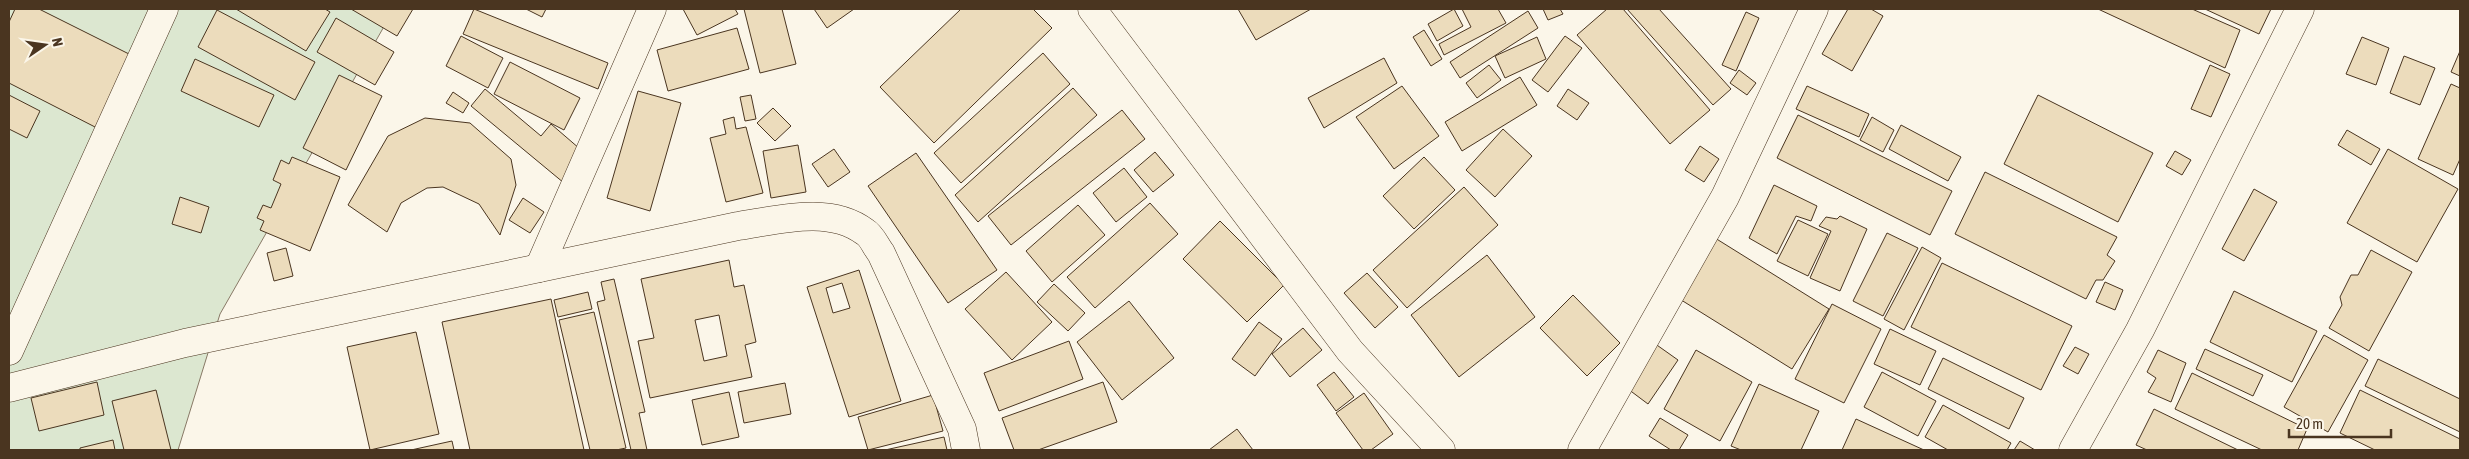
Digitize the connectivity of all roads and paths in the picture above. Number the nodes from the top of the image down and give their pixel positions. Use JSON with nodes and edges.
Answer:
{"nodes":[{"id":1,"x":164,"y":9,"type":"edge"},
{"id":2,"x":652,"y":9,"type":"edge"},
{"id":3,"x":1092,"y":9,"type":"edge"},
{"id":4,"x":1814,"y":9,"type":"edge"},
{"id":5,"x":2300,"y":9,"type":"edge"},
{"id":6,"x":539,"y":268,"type":"junction"},
{"id":7,"x":9,"y":351,"type":"edge"},
{"id":8,"x":9,"y":388,"type":"edge"},
{"id":9,"x":966,"y":450,"type":"edge"},
{"id":10,"x":1441,"y":450,"type":"edge"},
{"id":11,"x":1582,"y":450,"type":"edge"},
{"id":12,"x":2073,"y":450,"type":"edge"}],
"edges":[{"from":1,"to":7,"type":"street"},
{"from":2,"to":6,"type":"street"},
{"from":3,"to":10,"type":"street"},
{"from":4,"to":11,"type":"street"},
{"from":5,"to":12,"type":"street"},
{"from":6,"to":8,"type":"street"},
{"from":6,"to":9,"type":"street"}]}
